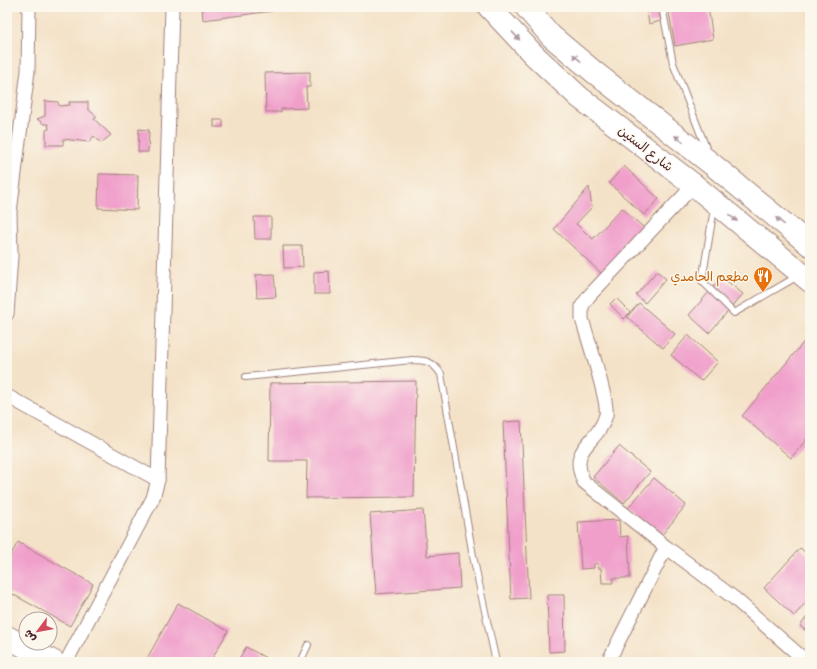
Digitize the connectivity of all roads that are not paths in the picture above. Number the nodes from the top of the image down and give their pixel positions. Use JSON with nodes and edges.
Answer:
{"nodes":[{"id":1,"x":29,"y":7,"type":"edge"},
{"id":2,"x":172,"y":7,"type":"edge"},
{"id":3,"x":489,"y":7,"type":"edge"},
{"id":4,"x":526,"y":7,"type":"edge"},
{"id":5,"x":662,"y":7,"type":"edge"},
{"id":6,"x":713,"y":165,"type":"junction"},
{"id":7,"x":694,"y":185,"type":"junction"},
{"id":8,"x":715,"y":203,"type":"junction"},
{"id":9,"x":8,"y":212,"type":"edge"},
{"id":10,"x":810,"y":246,"type":"edge"},
{"id":11,"x":806,"y":277,"type":"edge"},
{"id":12,"x":7,"y":314,"type":"edge"},
{"id":13,"x":246,"y":377,"type":"dead end"},
{"id":14,"x":7,"y":396,"type":"edge"},
{"id":15,"x":158,"y":480,"type":"junction"},
{"id":16,"x":666,"y":546,"type":"junction"},
{"id":17,"x":7,"y":637,"type":"edge"},
{"id":18,"x":308,"y":645,"type":"dead end"},
{"id":19,"x":54,"y":662,"type":"edge"},
{"id":20,"x":66,"y":662,"type":"edge"},
{"id":21,"x":300,"y":662,"type":"edge"},
{"id":22,"x":496,"y":662,"type":"edge"},
{"id":23,"x":608,"y":662,"type":"edge"},
{"id":24,"x":807,"y":662,"type":"edge"}],
"edges":[{"from":1,"to":9,"type":"street"},
{"from":2,"to":15,"type":"street"},
{"from":3,"to":7,"type":"highway","name":"شارع الستين","one_way":true},
{"from":6,"to":4,"type":"highway","one_way":true},
{"from":5,"to":6,"type":"lane"},
{"from":10,"to":6,"type":"highway","one_way":true},
{"from":7,"to":8,"type":"highway","name":"شارع الستين"},
{"from":7,"to":16,"type":"street"},
{"from":8,"to":11,"type":"highway","name":"شارع الستين","one_way":true},
{"from":8,"to":11,"type":"lane"},
{"from":9,"to":12,"type":"street"},
{"from":13,"to":22,"type":"lane"},
{"from":14,"to":15,"type":"street"},
{"from":15,"to":20,"type":"street"},
{"from":16,"to":23,"type":"street"},
{"from":16,"to":24,"type":"street"},
{"from":17,"to":19,"type":"highway"},
{"from":18,"to":21,"type":"lane"}]}
